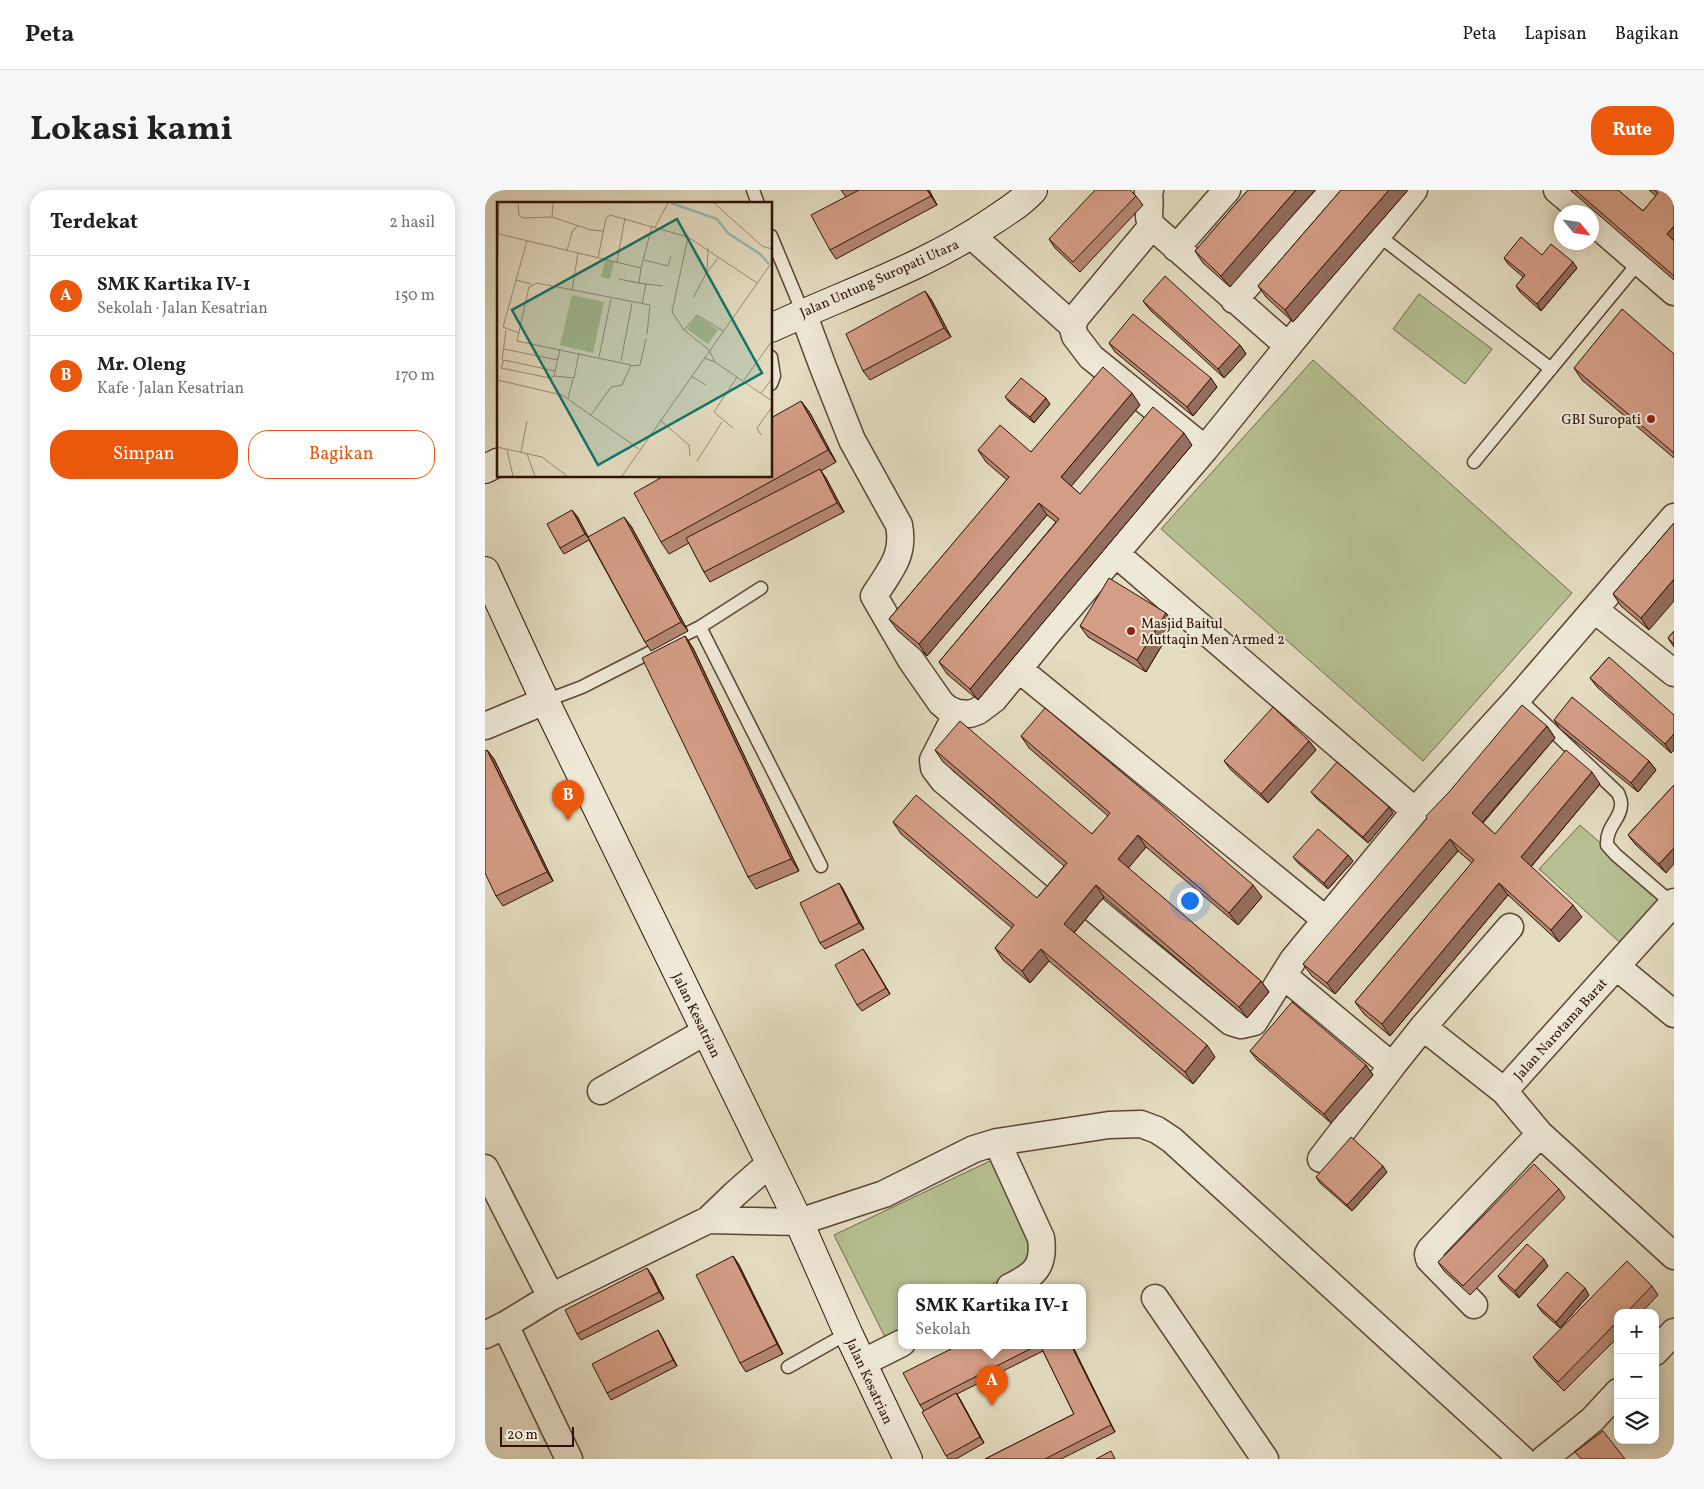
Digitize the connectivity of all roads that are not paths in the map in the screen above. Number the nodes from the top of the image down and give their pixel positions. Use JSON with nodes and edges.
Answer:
{"nodes":[{"id":1,"x":753,"y":190,"type":"edge"},
{"id":2,"x":1033,"y":190,"type":"edge"},
{"id":3,"x":1150,"y":190,"type":"edge"},
{"id":4,"x":1227,"y":190,"type":"edge"},
{"id":5,"x":1334,"y":190,"type":"edge"},
{"id":6,"x":1414,"y":190,"type":"edge"},
{"id":7,"x":1557,"y":190,"type":"edge"},
{"id":8,"x":757,"y":202,"type":"edge"},
{"id":9,"x":1575,"y":205,"type":"edge"},
{"id":10,"x":1152,"y":226,"type":"junction"},
{"id":11,"x":1599,"y":227,"type":"edge"},
{"id":12,"x":1378,"y":235,"type":"junction"},
{"id":13,"x":972,"y":236,"type":"junction"},
{"id":14,"x":773,"y":241,"type":"edge"},
{"id":15,"x":1177,"y":248,"type":"junction"},
{"id":16,"x":1639,"y":262,"type":"junction"},
{"id":17,"x":1674,"y":292,"type":"edge"},
{"id":18,"x":1234,"y":300,"type":"junction"},
{"id":19,"x":803,"y":313,"type":"junction"},
{"id":20,"x":1072,"y":325,"type":"junction"},
{"id":21,"x":773,"y":327,"type":"edge"},
{"id":22,"x":1287,"y":345,"type":"junction"},
{"id":23,"x":1551,"y":369,"type":"junction"},
{"id":24,"x":1205,"y":449,"type":"junction"},
{"id":25,"x":1474,"y":462,"type":"dead end"},
{"id":26,"x":497,"y":463,"type":"edge"},
{"id":27,"x":485,"y":469,"type":"edge"},
{"id":28,"x":1674,"y":517,"type":"edge"},
{"id":29,"x":1115,"y":553,"type":"junction"},
{"id":30,"x":485,"y":571,"type":"edge"},
{"id":31,"x":761,"y":588,"type":"dead end"},
{"id":32,"x":1595,"y":610,"type":"junction"},
{"id":33,"x":700,"y":627,"type":"junction"},
{"id":34,"x":1020,"y":670,"type":"junction"},
{"id":35,"x":1674,"y":673,"type":"edge"},
{"id":36,"x":1518,"y":698,"type":"junction"},
{"id":37,"x":545,"y":701,"type":"junction"},
{"id":38,"x":957,"y":713,"type":"junction"},
{"id":39,"x":485,"y":726,"type":"edge"},
{"id":40,"x":1415,"y":811,"type":"junction"},
{"id":41,"x":821,"y":866,"type":"dead end"},
{"id":42,"x":1067,"y":885,"type":"edge"},
{"id":43,"x":1673,"y":903,"type":"edge"},
{"id":44,"x":1094,"y":909,"type":"edge"},
{"id":45,"x":1326,"y":920,"type":"junction"},
{"id":46,"x":1510,"y":927,"type":"dead end"},
{"id":47,"x":1617,"y":967,"type":"junction"},
{"id":48,"x":1284,"y":976,"type":"junction"},
{"id":49,"x":1674,"y":1014,"type":"edge"},
{"id":50,"x":1423,"y":1027,"type":"junction"},
{"id":51,"x":705,"y":1032,"type":"junction"},
{"id":52,"x":1392,"y":1066,"type":"junction"},
{"id":53,"x":601,"y":1091,"type":"dead end"},
{"id":54,"x":1504,"y":1091,"type":"junction"},
{"id":55,"x":1540,"y":1134,"type":"junction"},
{"id":56,"x":997,"y":1142,"type":"junction"},
{"id":57,"x":1321,"y":1159,"type":"dead end"},
{"id":58,"x":769,"y":1164,"type":"junction"},
{"id":59,"x":485,"y":1168,"type":"edge"},
{"id":60,"x":709,"y":1220,"type":"junction"},
{"id":61,"x":799,"y":1222,"type":"junction"},
{"id":62,"x":1674,"y":1256,"type":"edge"},
{"id":63,"x":1016,"y":1284,"type":"edge"},
{"id":64,"x":551,"y":1297,"type":"junction"},
{"id":65,"x":1155,"y":1298,"type":"dead end"},
{"id":66,"x":1474,"y":1305,"type":"dead end"},
{"id":67,"x":495,"y":1330,"type":"edge"},
{"id":68,"x":1674,"y":1332,"type":"edge"},
{"id":69,"x":848,"y":1334,"type":"junction"},
{"id":70,"x":898,"y":1345,"type":"edge"},
{"id":71,"x":1659,"y":1348,"type":"edge"},
{"id":72,"x":862,"y":1363,"type":"junction"},
{"id":73,"x":788,"y":1367,"type":"dead end"},
{"id":74,"x":1614,"y":1396,"type":"edge"},
{"id":75,"x":569,"y":1459,"type":"edge"},
{"id":76,"x":908,"y":1459,"type":"edge"},
{"id":77,"x":1265,"y":1459,"type":"edge"},
{"id":78,"x":1522,"y":1459,"type":"edge"},
{"id":79,"x":1544,"y":1459,"type":"edge"}],
"edges":[{"from":1,"to":8,"type":"lane"},
{"from":2,"to":13,"type":"street","name":"Jalan Untung Suropati Utara"},
{"from":3,"to":10,"type":"street"},
{"from":4,"to":15,"type":"street"},
{"from":5,"to":18,"type":"street"},
{"from":6,"to":12,"type":"street"},
{"from":7,"to":9,"type":"street"},
{"from":10,"to":15,"type":"street"},
{"from":10,"to":20,"type":"street"},
{"from":11,"to":16,"type":"street"},
{"from":12,"to":22,"type":"street"},
{"from":12,"to":23,"type":"lane"},
{"from":13,"to":19,"type":"street","name":"Jalan Untung Suropati Utara"},
{"from":13,"to":20,"type":"street"},
{"from":14,"to":19,"type":"lane"},
{"from":15,"to":18,"type":"street"},
{"from":16,"to":17,"type":"street"},
{"from":16,"to":23,"type":"lane"},
{"from":18,"to":22,"type":"street"},
{"from":19,"to":21,"type":"street","name":"Jalan Untung Suropati Utara"},
{"from":19,"to":38,"type":"street"},
{"from":20,"to":24,"type":"street"},
{"from":22,"to":24,"type":"street"},
{"from":23,"to":25,"type":"lane"},
{"from":24,"to":29,"type":"street"},
{"from":26,"to":27,"type":"street"},
{"from":28,"to":32,"type":"street"},
{"from":29,"to":34,"type":"street"},
{"from":29,"to":40,"type":"street"},
{"from":30,"to":37,"type":"street","name":"Jalan Kesatrian"},
{"from":31,"to":33,"type":"lane"},
{"from":32,"to":35,"type":"street"},
{"from":32,"to":36,"type":"street"},
{"from":33,"to":37,"type":"lane"},
{"from":33,"to":41,"type":"lane"},
{"from":34,"to":38,"type":"street"},
{"from":34,"to":45,"type":"street"},
{"from":36,"to":40,"type":"street"},
{"from":36,"to":43,"type":"lane"},
{"from":37,"to":39,"type":"street"},
{"from":37,"to":51,"type":"street","name":"Jalan Kesatrian"},
{"from":38,"to":42,"type":"street"},
{"from":40,"to":45,"type":"street"},
{"from":43,"to":47,"type":"street","name":"Jalan Narotama Barat"},
{"from":44,"to":48,"type":"street"},
{"from":45,"to":48,"type":"street"},
{"from":46,"to":50,"type":"street"},
{"from":47,"to":49,"type":"street"},
{"from":47,"to":54,"type":"street","name":"Jalan Narotama Barat"},
{"from":48,"to":52,"type":"street"},
{"from":50,"to":52,"type":"street"},
{"from":50,"to":54,"type":"street"},
{"from":51,"to":53,"type":"street"},
{"from":51,"to":58,"type":"street","name":"Jalan Kesatrian"},
{"from":52,"to":57,"type":"street"},
{"from":54,"to":55,"type":"street","name":"Jalan Narotama Barat"},
{"from":55,"to":62,"type":"street","name":"Jalan Narotama Barat"},
{"from":55,"to":66,"type":"street"},
{"from":56,"to":61,"type":"street"},
{"from":56,"to":63,"type":"street"},
{"from":56,"to":78,"type":"street"},
{"from":58,"to":60,"type":"street"},
{"from":58,"to":61,"type":"street","name":"Jalan Kesatrian"},
{"from":59,"to":64,"type":"street"},
{"from":60,"to":61,"type":"street"},
{"from":60,"to":64,"type":"street"},
{"from":61,"to":69,"type":"street","name":"Jalan Kesatrian"},
{"from":64,"to":67,"type":"street"},
{"from":65,"to":77,"type":"street"},
{"from":67,"to":75,"type":"street"},
{"from":68,"to":71,"type":"street"},
{"from":69,"to":72,"type":"street","name":"Jalan Kesatrian"},
{"from":69,"to":73,"type":"lane"},
{"from":70,"to":72,"type":"street"},
{"from":72,"to":76,"type":"street","name":"Jalan Kesatrian"},
{"from":74,"to":79,"type":"street"}]}
